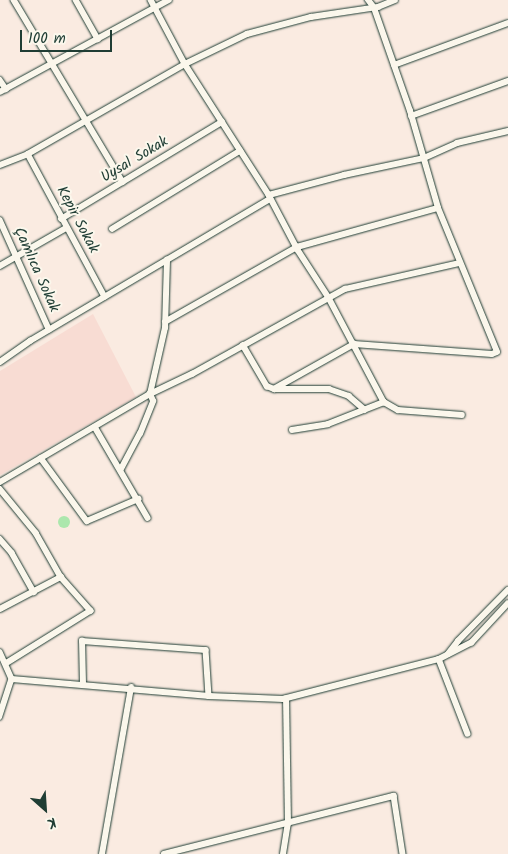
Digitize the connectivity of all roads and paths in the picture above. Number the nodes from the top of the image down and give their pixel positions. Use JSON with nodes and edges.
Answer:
{"nodes":[{"id":1,"x":14,"y":0,"type":"edge"},
{"id":2,"x":76,"y":0,"type":"edge"},
{"id":3,"x":151,"y":0,"type":"edge"},
{"id":4,"x":169,"y":0,"type":"edge"},
{"id":5,"x":368,"y":0,"type":"edge"},
{"id":6,"x":394,"y":0,"type":"edge"},
{"id":7,"x":155,"y":8,"type":"junction"},
{"id":8,"x":374,"y":8,"type":"junction"},
{"id":9,"x":508,"y":23,"type":"edge"},
{"id":10,"x":98,"y":39,"type":"junction"},
{"id":11,"x":51,"y":64,"type":"junction"},
{"id":12,"x":185,"y":64,"type":"junction"},
{"id":13,"x":394,"y":65,"type":"junction"},
{"id":14,"x":0,"y":80,"type":"edge"},
{"id":15,"x":508,"y":80,"type":"edge"},
{"id":16,"x":3,"y":90,"type":"edge"},
{"id":17,"x":412,"y":116,"type":"junction"},
{"id":18,"x":85,"y":121,"type":"junction"},
{"id":19,"x":222,"y":122,"type":"junction"},
{"id":20,"x":507,"y":130,"type":"edge"},
{"id":21,"x":240,"y":151,"type":"junction"},
{"id":22,"x":28,"y":154,"type":"junction"},
{"id":23,"x":424,"y":158,"type":"junction"},
{"id":24,"x":0,"y":165,"type":"edge"},
{"id":25,"x":123,"y":182,"type":"junction"},
{"id":26,"x":270,"y":197,"type":"junction"},
{"id":27,"x":438,"y":208,"type":"junction"},
{"id":28,"x":61,"y":218,"type":"junction"},
{"id":29,"x":0,"y":220,"type":"edge"},
{"id":30,"x":66,"y":228,"type":"junction"},
{"id":31,"x":112,"y":229,"type":"dead end"},
{"id":32,"x":297,"y":247,"type":"junction"},
{"id":33,"x":16,"y":257,"type":"junction"},
{"id":34,"x":167,"y":260,"type":"junction"},
{"id":35,"x":459,"y":263,"type":"junction"},
{"id":36,"x":0,"y":266,"type":"edge"},
{"id":37,"x":104,"y":297,"type":"junction"},
{"id":38,"x":329,"y":298,"type":"junction"},
{"id":39,"x":165,"y":322,"type":"junction"},
{"id":40,"x":50,"y":330,"type":"junction"},
{"id":41,"x":354,"y":344,"type":"junction"},
{"id":42,"x":244,"y":345,"type":"junction"},
{"id":43,"x":0,"y":362,"type":"edge"},
{"id":44,"x":274,"y":389,"type":"junction"},
{"id":45,"x":150,"y":394,"type":"junction"},
{"id":46,"x":384,"y":402,"type":"junction"},
{"id":47,"x":365,"y":410,"type":"junction"},
{"id":48,"x":462,"y":415,"type":"dead end"},
{"id":49,"x":95,"y":427,"type":"junction"},
{"id":50,"x":292,"y":430,"type":"dead end"},
{"id":51,"x":41,"y":458,"type":"junction"},
{"id":52,"x":121,"y":469,"type":"junction"},
{"id":53,"x":0,"y":482,"type":"edge"},
{"id":54,"x":0,"y":489,"type":"edge"},
{"id":55,"x":138,"y":500,"type":"junction"},
{"id":56,"x":148,"y":518,"type":"dead end"},
{"id":57,"x":0,"y":539,"type":"edge"},
{"id":58,"x":62,"y":577,"type":"junction"},
{"id":59,"x":508,"y":590,"type":"edge"},
{"id":60,"x":34,"y":592,"type":"junction"},
{"id":61,"x":508,"y":603,"type":"edge"},
{"id":62,"x":0,"y":609,"type":"edge"},
{"id":63,"x":0,"y":652,"type":"edge"},
{"id":64,"x":448,"y":654,"type":"junction"},
{"id":65,"x":439,"y":659,"type":"junction"},
{"id":66,"x":6,"y":664,"type":"junction"},
{"id":67,"x":12,"y":679,"type":"junction"},
{"id":68,"x":83,"y":684,"type":"junction"},
{"id":69,"x":131,"y":688,"type":"junction"},
{"id":70,"x":209,"y":696,"type":"junction"},
{"id":71,"x":286,"y":699,"type":"junction"},
{"id":72,"x":0,"y":717,"type":"edge"},
{"id":73,"x":468,"y":734,"type":"dead end"},
{"id":74,"x":288,"y":824,"type":"junction"},
{"id":75,"x":102,"y":854,"type":"edge"},
{"id":76,"x":164,"y":854,"type":"edge"},
{"id":77,"x":283,"y":854,"type":"edge"},
{"id":78,"x":403,"y":854,"type":"edge"}],
"edges":[{"from":1,"to":11,"type":"street"},
{"from":2,"to":10,"type":"street"},
{"from":3,"to":7,"type":"street"},
{"from":4,"to":7,"type":"street"},
{"from":5,"to":8,"type":"street"},
{"from":6,"to":8,"type":"street"},
{"from":7,"to":10,"type":"street"},
{"from":7,"to":12,"type":"street"},
{"from":8,"to":12,"type":"street"},
{"from":8,"to":13,"type":"street"},
{"from":9,"to":13,"type":"street"},
{"from":10,"to":11,"type":"street"},
{"from":11,"to":16,"type":"street"},
{"from":11,"to":18,"type":"street"},
{"from":12,"to":18,"type":"street"},
{"from":12,"to":19,"type":"street"},
{"from":13,"to":17,"type":"street"},
{"from":14,"to":16,"type":"street"},
{"from":15,"to":17,"type":"street"},
{"from":17,"to":23,"type":"street"},
{"from":18,"to":22,"type":"street"},
{"from":18,"to":25,"type":"street"},
{"from":19,"to":21,"type":"street"},
{"from":19,"to":25,"type":"street","name":"Uysal Sokak"},
{"from":20,"to":23,"type":"street"},
{"from":21,"to":26,"type":"street"},
{"from":21,"to":31,"type":"street"},
{"from":22,"to":24,"type":"street"},
{"from":22,"to":28,"type":"street","name":"Kepir Sokak"},
{"from":23,"to":26,"type":"street"},
{"from":23,"to":27,"type":"street"},
{"from":25,"to":28,"type":"street","name":"Uysal Sokak"},
{"from":26,"to":32,"type":"street"},
{"from":26,"to":34,"type":"street"},
{"from":27,"to":32,"type":"street"},
{"from":27,"to":35,"type":"street"},
{"from":28,"to":30,"type":"street","name":"Kepir Sokak"},
{"from":29,"to":33,"type":"street","name":"Çamlıca Sokak"},
{"from":30,"to":33,"type":"street"},
{"from":30,"to":37,"type":"street","name":"Kepir Sokak"},
{"from":32,"to":38,"type":"street"},
{"from":32,"to":39,"type":"street"},
{"from":33,"to":36,"type":"street"},
{"from":33,"to":40,"type":"street","name":"Çamlıca Sokak"},
{"from":34,"to":37,"type":"street"},
{"from":34,"to":39,"type":"street"},
{"from":35,"to":38,"type":"street"},
{"from":35,"to":41,"type":"street"},
{"from":37,"to":40,"type":"street"},
{"from":38,"to":41,"type":"street"},
{"from":38,"to":42,"type":"street"},
{"from":39,"to":45,"type":"street"},
{"from":40,"to":43,"type":"street"},
{"from":41,"to":44,"type":"street"},
{"from":41,"to":46,"type":"street"},
{"from":42,"to":44,"type":"street"},
{"from":42,"to":45,"type":"street"},
{"from":44,"to":47,"type":"street"},
{"from":45,"to":49,"type":"street"},
{"from":45,"to":52,"type":"street"},
{"from":46,"to":47,"type":"street"},
{"from":46,"to":48,"type":"street"},
{"from":47,"to":50,"type":"street"},
{"from":49,"to":51,"type":"street"},
{"from":49,"to":52,"type":"street"},
{"from":51,"to":53,"type":"street"},
{"from":51,"to":55,"type":"street"},
{"from":52,"to":55,"type":"street"},
{"from":54,"to":58,"type":"street"},
{"from":55,"to":56,"type":"street"},
{"from":57,"to":60,"type":"street"},
{"from":58,"to":60,"type":"street"},
{"from":58,"to":66,"type":"street"},
{"from":59,"to":64,"type":"street"},
{"from":60,"to":62,"type":"street"},
{"from":61,"to":64,"type":"street"},
{"from":63,"to":66,"type":"street"},
{"from":64,"to":65,"type":"street"},
{"from":65,"to":71,"type":"street"},
{"from":65,"to":73,"type":"street"},
{"from":66,"to":67,"type":"street"},
{"from":67,"to":68,"type":"street"},
{"from":67,"to":72,"type":"street"},
{"from":68,"to":69,"type":"street"},
{"from":68,"to":70,"type":"street"},
{"from":69,"to":70,"type":"street"},
{"from":69,"to":75,"type":"street"},
{"from":70,"to":71,"type":"street"},
{"from":71,"to":74,"type":"street"},
{"from":74,"to":76,"type":"street"},
{"from":74,"to":77,"type":"street"},
{"from":74,"to":78,"type":"street"}]}
